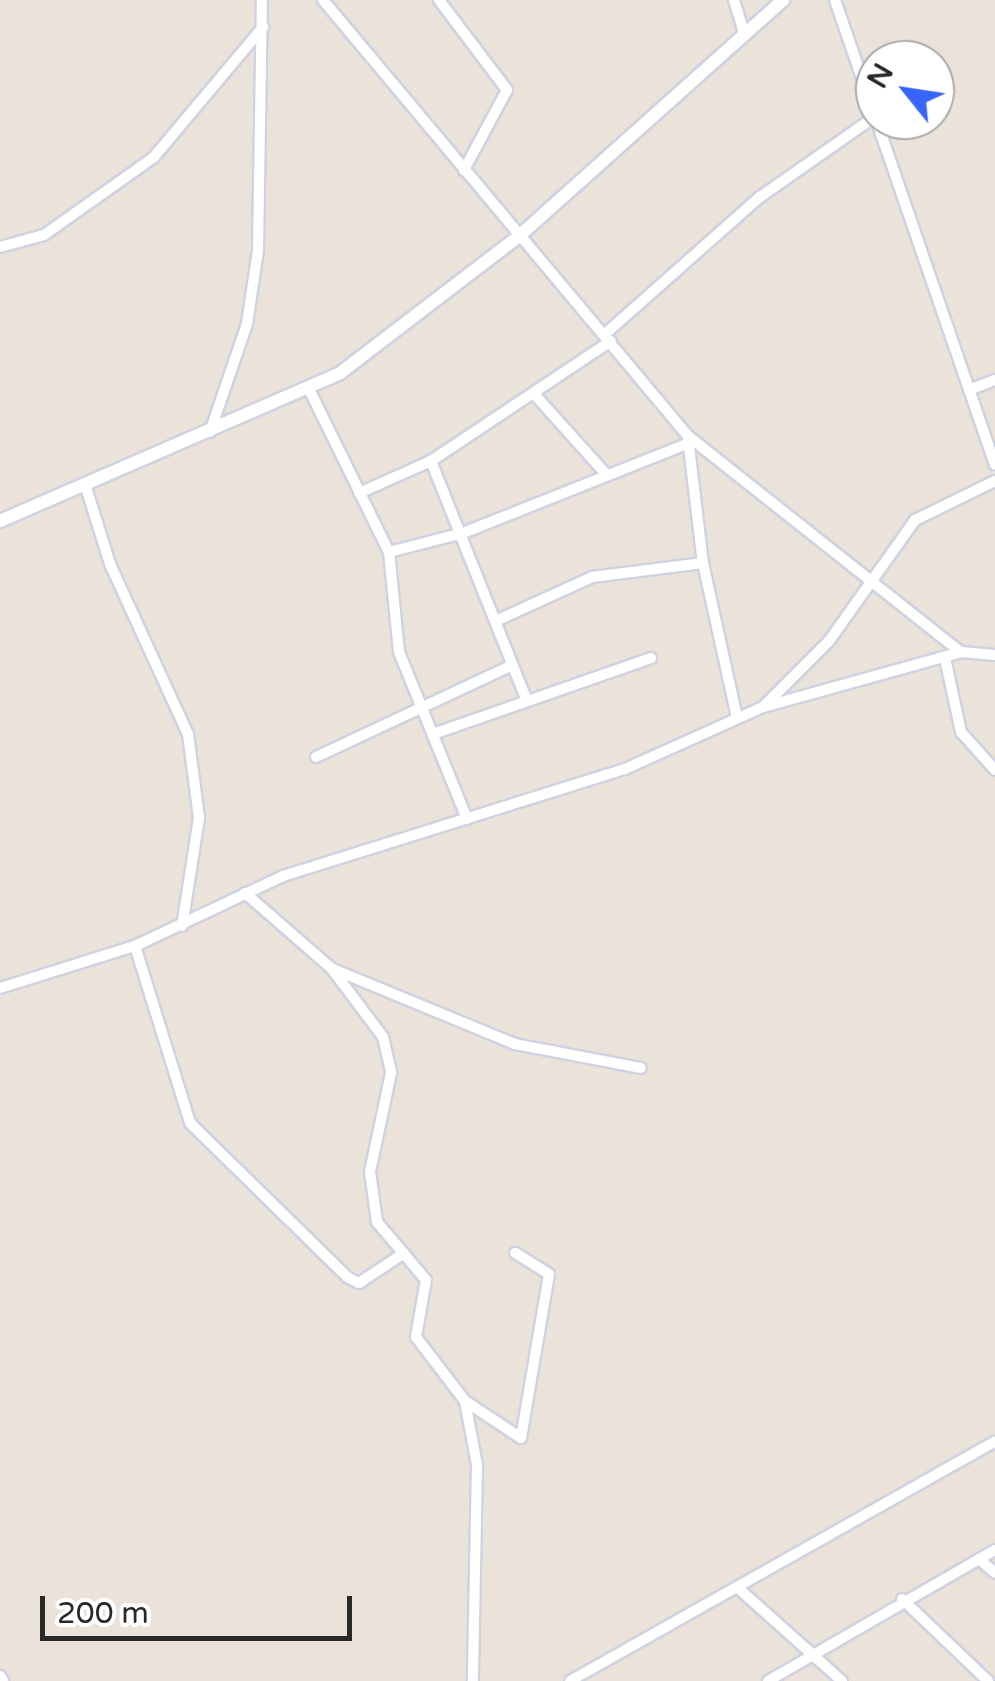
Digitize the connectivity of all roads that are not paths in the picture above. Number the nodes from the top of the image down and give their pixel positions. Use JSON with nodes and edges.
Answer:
{"nodes":[{"id":1,"x":262,"y":0,"type":"edge"},
{"id":2,"x":323,"y":0,"type":"edge"},
{"id":3,"x":440,"y":0,"type":"edge"},
{"id":4,"x":734,"y":0,"type":"edge"},
{"id":5,"x":783,"y":0,"type":"edge"},
{"id":6,"x":836,"y":0,"type":"edge"},
{"id":7,"x":263,"y":28,"type":"junction"},
{"id":8,"x":744,"y":32,"type":"junction"},
{"id":9,"x":855,"y":61,"type":"edge"},
{"id":10,"x":855,"y":131,"type":"edge"},
{"id":11,"x":881,"y":140,"type":"edge"},
{"id":12,"x":464,"y":170,"type":"junction"},
{"id":13,"x":518,"y":236,"type":"junction"},
{"id":14,"x":0,"y":247,"type":"edge"},
{"id":15,"x":608,"y":338,"type":"junction"},
{"id":16,"x":995,"y":380,"type":"edge"},
{"id":17,"x":974,"y":388,"type":"junction"},
{"id":18,"x":309,"y":389,"type":"junction"},
{"id":19,"x":535,"y":396,"type":"junction"},
{"id":20,"x":209,"y":434,"type":"junction"},
{"id":21,"x":688,"y":440,"type":"junction"},
{"id":22,"x":431,"y":460,"type":"junction"},
{"id":23,"x":995,"y":464,"type":"edge"},
{"id":24,"x":606,"y":474,"type":"junction"},
{"id":25,"x":995,"y":481,"type":"edge"},
{"id":26,"x":84,"y":484,"type":"junction"},
{"id":27,"x":359,"y":493,"type":"junction"},
{"id":28,"x":0,"y":521,"type":"edge"},
{"id":29,"x":463,"y":533,"type":"junction"},
{"id":30,"x":389,"y":552,"type":"junction"},
{"id":31,"x":703,"y":563,"type":"junction"},
{"id":32,"x":872,"y":587,"type":"junction"},
{"id":33,"x":500,"y":619,"type":"junction"},
{"id":34,"x":961,"y":652,"type":"junction"},
{"id":35,"x":995,"y":655,"type":"edge"},
{"id":36,"x":651,"y":658,"type":"dead end"},
{"id":37,"x":945,"y":658,"type":"junction"},
{"id":38,"x":512,"y":664,"type":"junction"},
{"id":39,"x":526,"y":699,"type":"junction"},
{"id":40,"x":420,"y":701,"type":"junction"},
{"id":41,"x":763,"y":706,"type":"junction"},
{"id":42,"x":737,"y":717,"type":"junction"},
{"id":43,"x":433,"y":734,"type":"junction"},
{"id":44,"x":316,"y":757,"type":"dead end"},
{"id":45,"x":995,"y":770,"type":"edge"},
{"id":46,"x":466,"y":819,"type":"junction"},
{"id":47,"x":245,"y":893,"type":"junction"},
{"id":48,"x":182,"y":926,"type":"junction"},
{"id":49,"x":135,"y":946,"type":"junction"},
{"id":50,"x":332,"y":969,"type":"junction"},
{"id":51,"x":0,"y":988,"type":"edge"},
{"id":52,"x":641,"y":1068,"type":"dead end"},
{"id":53,"x":404,"y":1253,"type":"junction"},
{"id":54,"x":515,"y":1253,"type":"dead end"},
{"id":55,"x":465,"y":1401,"type":"junction"},
{"id":56,"x":995,"y":1442,"type":"edge"},
{"id":57,"x":995,"y":1550,"type":"edge"},
{"id":58,"x":979,"y":1559,"type":"junction"},
{"id":59,"x":995,"y":1573,"type":"edge"},
{"id":60,"x":738,"y":1588,"type":"junction"},
{"id":61,"x":902,"y":1599,"type":"junction"},
{"id":62,"x":813,"y":1655,"type":"junction"},
{"id":63,"x":473,"y":1681,"type":"edge"},
{"id":64,"x":570,"y":1681,"type":"edge"},
{"id":65,"x":768,"y":1681,"type":"edge"},
{"id":66,"x":842,"y":1681,"type":"edge"},
{"id":67,"x":988,"y":1681,"type":"edge"}],
"edges":[{"from":1,"to":7,"type":"street"},
{"from":2,"to":12,"type":"street"},
{"from":3,"to":12,"type":"street"},
{"from":4,"to":8,"type":"street"},
{"from":5,"to":8,"type":"street"},
{"from":6,"to":9,"type":"street"},
{"from":7,"to":14,"type":"street"},
{"from":7,"to":20,"type":"street"},
{"from":8,"to":13,"type":"street"},
{"from":10,"to":15,"type":"street"},
{"from":11,"to":17,"type":"street"},
{"from":12,"to":13,"type":"street"},
{"from":13,"to":15,"type":"street"},
{"from":13,"to":18,"type":"street"},
{"from":15,"to":19,"type":"street"},
{"from":15,"to":21,"type":"street"},
{"from":16,"to":17,"type":"street"},
{"from":17,"to":23,"type":"street"},
{"from":18,"to":20,"type":"street"},
{"from":18,"to":27,"type":"street"},
{"from":19,"to":22,"type":"street"},
{"from":19,"to":24,"type":"street"},
{"from":20,"to":26,"type":"street"},
{"from":21,"to":24,"type":"street"},
{"from":21,"to":31,"type":"street"},
{"from":21,"to":32,"type":"street"},
{"from":22,"to":27,"type":"street"},
{"from":22,"to":29,"type":"street"},
{"from":24,"to":29,"type":"street"},
{"from":25,"to":32,"type":"street"},
{"from":26,"to":28,"type":"street"},
{"from":26,"to":48,"type":"street"},
{"from":27,"to":30,"type":"street"},
{"from":29,"to":30,"type":"street"},
{"from":29,"to":33,"type":"street"},
{"from":30,"to":40,"type":"street"},
{"from":31,"to":33,"type":"street"},
{"from":31,"to":42,"type":"street"},
{"from":32,"to":34,"type":"street"},
{"from":32,"to":41,"type":"street"},
{"from":33,"to":38,"type":"street"},
{"from":34,"to":35,"type":"street"},
{"from":34,"to":37,"type":"street"},
{"from":36,"to":39,"type":"street"},
{"from":37,"to":41,"type":"street"},
{"from":37,"to":45,"type":"street"},
{"from":38,"to":39,"type":"street"},
{"from":38,"to":40,"type":"street"},
{"from":39,"to":43,"type":"street"},
{"from":40,"to":43,"type":"street"},
{"from":40,"to":44,"type":"street"},
{"from":41,"to":42,"type":"street"},
{"from":42,"to":46,"type":"street"},
{"from":43,"to":46,"type":"street"},
{"from":46,"to":47,"type":"street"},
{"from":47,"to":48,"type":"street"},
{"from":47,"to":50,"type":"street"},
{"from":48,"to":49,"type":"street"},
{"from":49,"to":51,"type":"street"},
{"from":49,"to":53,"type":"street"},
{"from":50,"to":52,"type":"street"},
{"from":50,"to":53,"type":"street"},
{"from":53,"to":55,"type":"street"},
{"from":54,"to":55,"type":"street"},
{"from":55,"to":63,"type":"street"},
{"from":56,"to":60,"type":"street"},
{"from":57,"to":58,"type":"street"},
{"from":58,"to":59,"type":"street"},
{"from":58,"to":61,"type":"street"},
{"from":60,"to":62,"type":"street"},
{"from":60,"to":64,"type":"street"},
{"from":61,"to":62,"type":"street"},
{"from":61,"to":67,"type":"street"},
{"from":62,"to":65,"type":"street"},
{"from":62,"to":66,"type":"street"}]}
